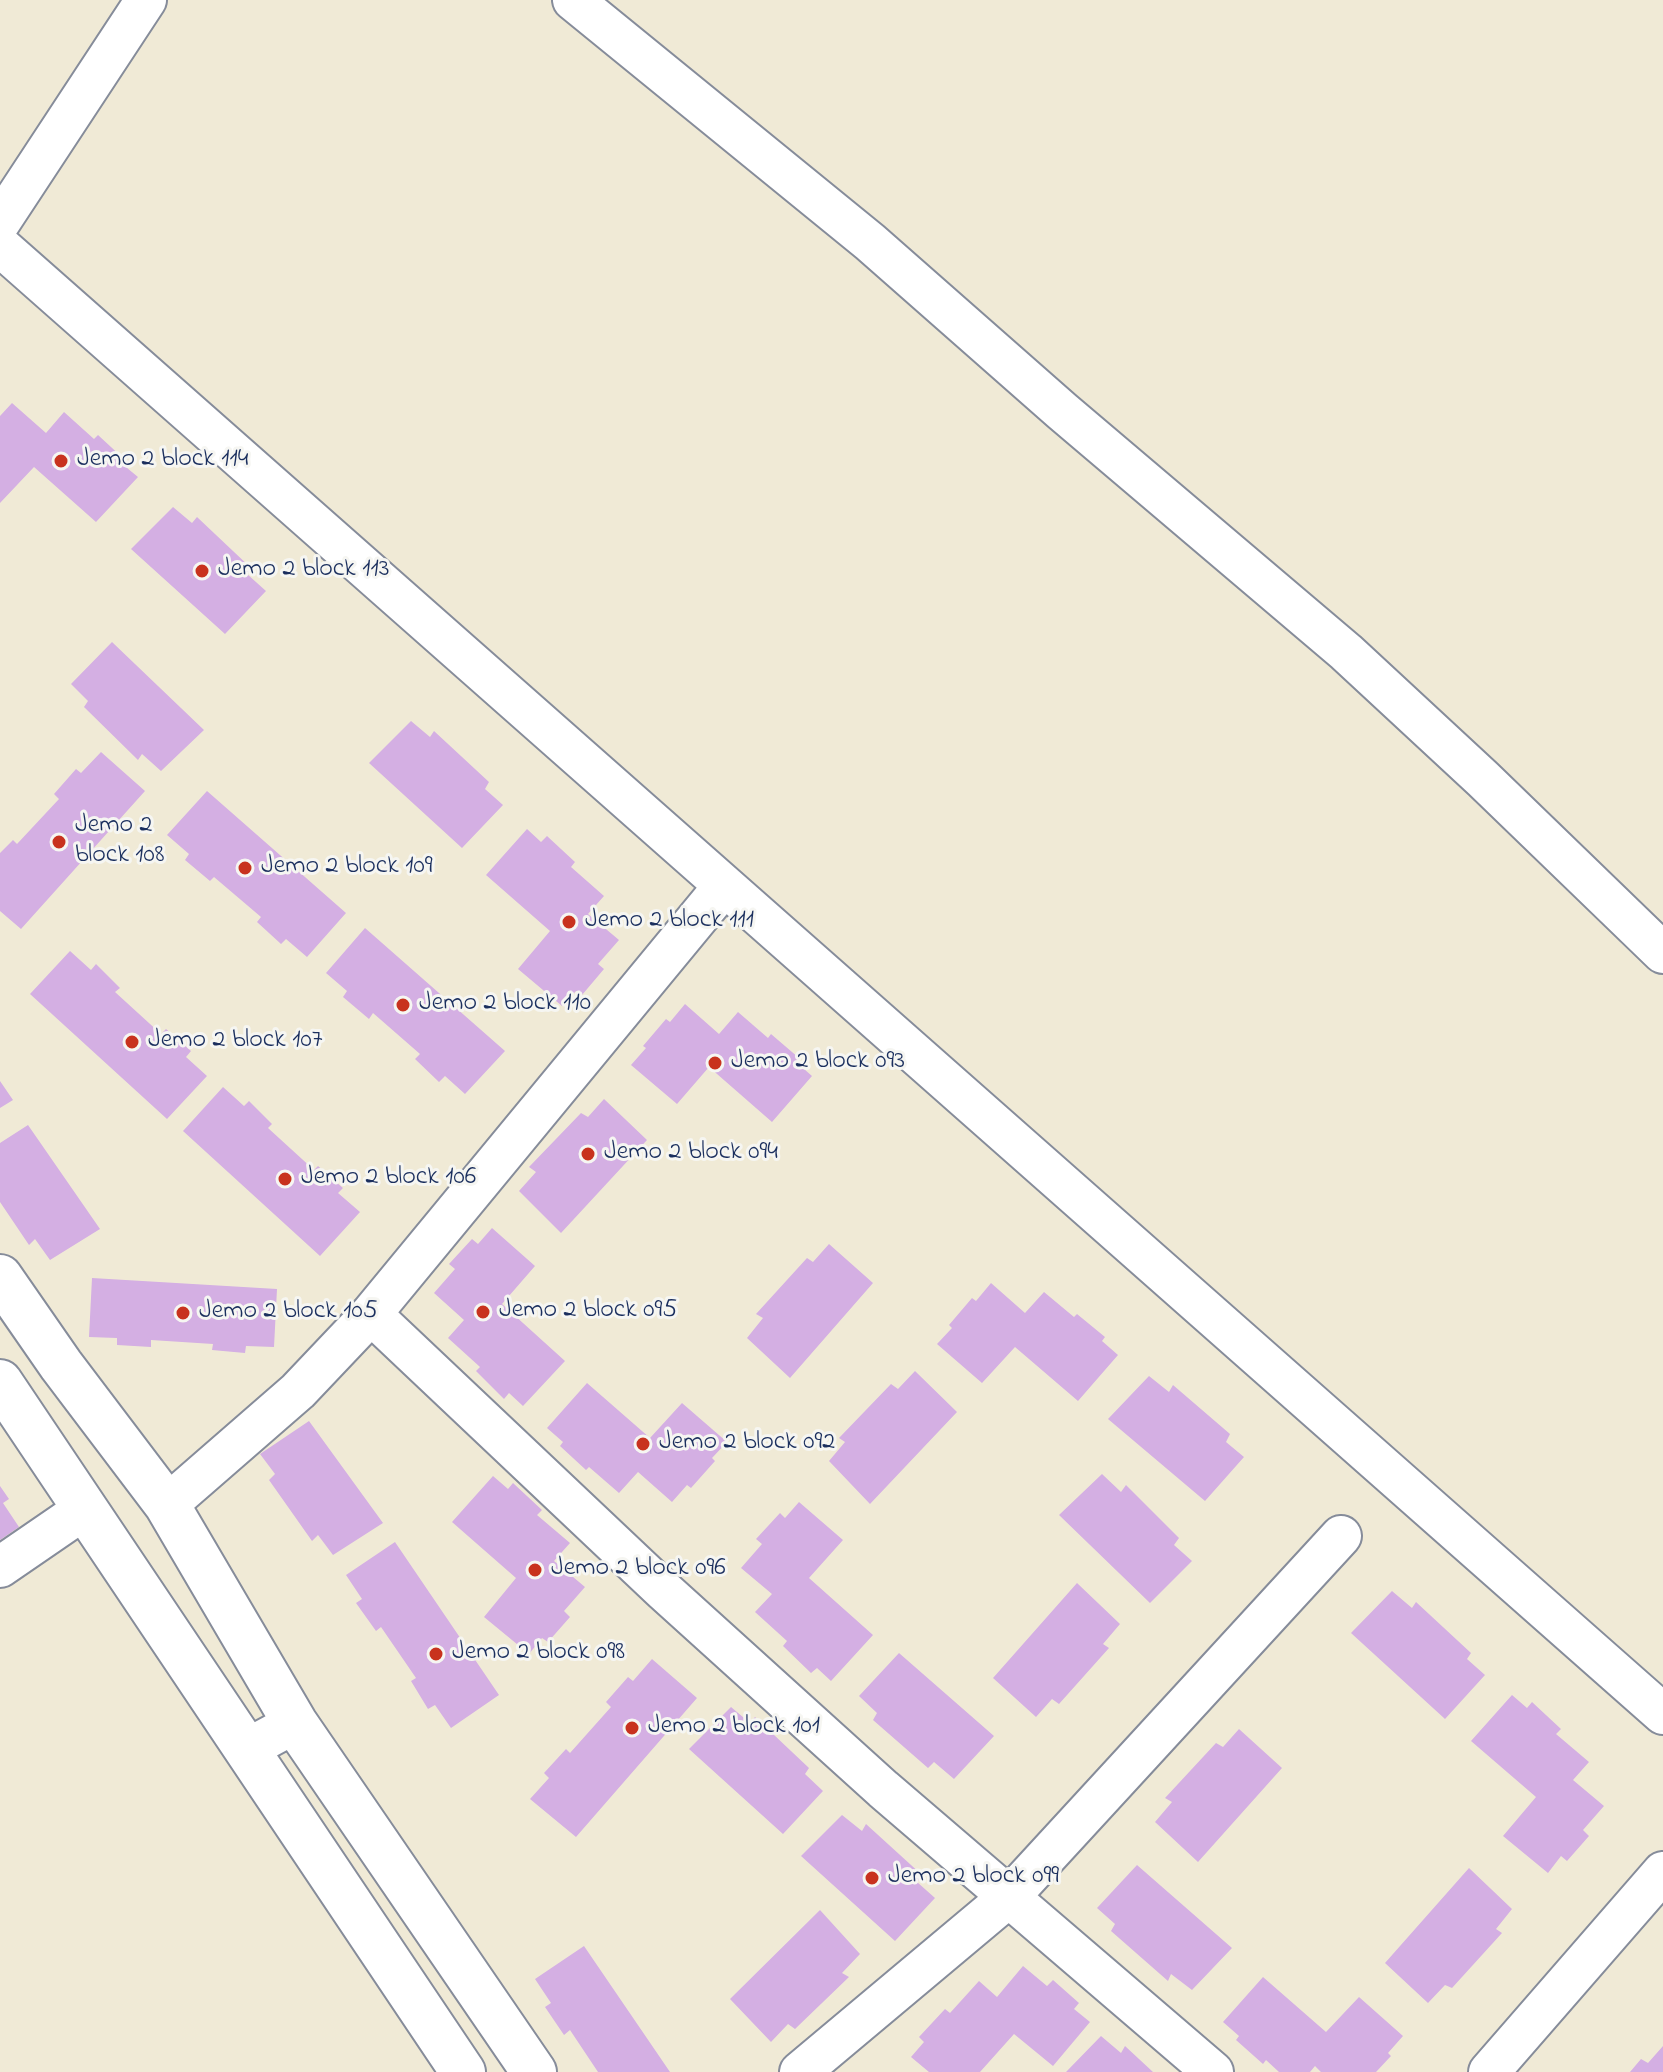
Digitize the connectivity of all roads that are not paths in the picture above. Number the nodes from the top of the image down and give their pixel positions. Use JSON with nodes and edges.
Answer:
{"nodes":[{"id":1,"x":146,"y":0,"type":"edge"},
{"id":2,"x":573,"y":0,"type":"edge"},
{"id":3,"x":0,"y":222,"type":"edge"},
{"id":4,"x":0,"y":246,"type":"edge"},
{"id":5,"x":724,"y":886,"type":"junction"},
{"id":6,"x":1663,"y":953,"type":"edge"},
{"id":7,"x":0,"y":1277,"type":"edge"},
{"id":8,"x":371,"y":1314,"type":"junction"},
{"id":9,"x":0,"y":1382,"type":"edge"},
{"id":10,"x":167,"y":1505,"type":"junction"},
{"id":11,"x":86,"y":1508,"type":"junction"},
{"id":12,"x":1341,"y":1536,"type":"dead end"},
{"id":13,"x":0,"y":1567,"type":"edge"},
{"id":14,"x":1663,"y":1714,"type":"edge"},
{"id":15,"x":295,"y":1723,"type":"junction"},
{"id":16,"x":247,"y":1749,"type":"junction"},
{"id":17,"x":1663,"y":1872,"type":"edge"},
{"id":18,"x":1010,"y":1896,"type":"junction"},
{"id":19,"x":463,"y":2072,"type":"edge"},
{"id":20,"x":534,"y":2072,"type":"edge"},
{"id":21,"x":800,"y":2072,"type":"edge"},
{"id":22,"x":1213,"y":2072,"type":"edge"},
{"id":23,"x":1489,"y":2072,"type":"edge"}],
"edges":[{"from":1,"to":3,"type":"street"},
{"from":2,"to":6,"type":"street"},
{"from":4,"to":5,"type":"street"},
{"from":5,"to":8,"type":"street"},
{"from":5,"to":14,"type":"street"},
{"from":7,"to":10,"type":"street"},
{"from":8,"to":10,"type":"street"},
{"from":8,"to":18,"type":"street"},
{"from":9,"to":11,"type":"street"},
{"from":10,"to":15,"type":"street"},
{"from":11,"to":13,"type":"street"},
{"from":11,"to":16,"type":"street"},
{"from":12,"to":18,"type":"street"},
{"from":15,"to":16,"type":"street"},
{"from":15,"to":20,"type":"street"},
{"from":16,"to":19,"type":"street"},
{"from":17,"to":23,"type":"street"},
{"from":18,"to":21,"type":"street"},
{"from":18,"to":22,"type":"street"}]}
